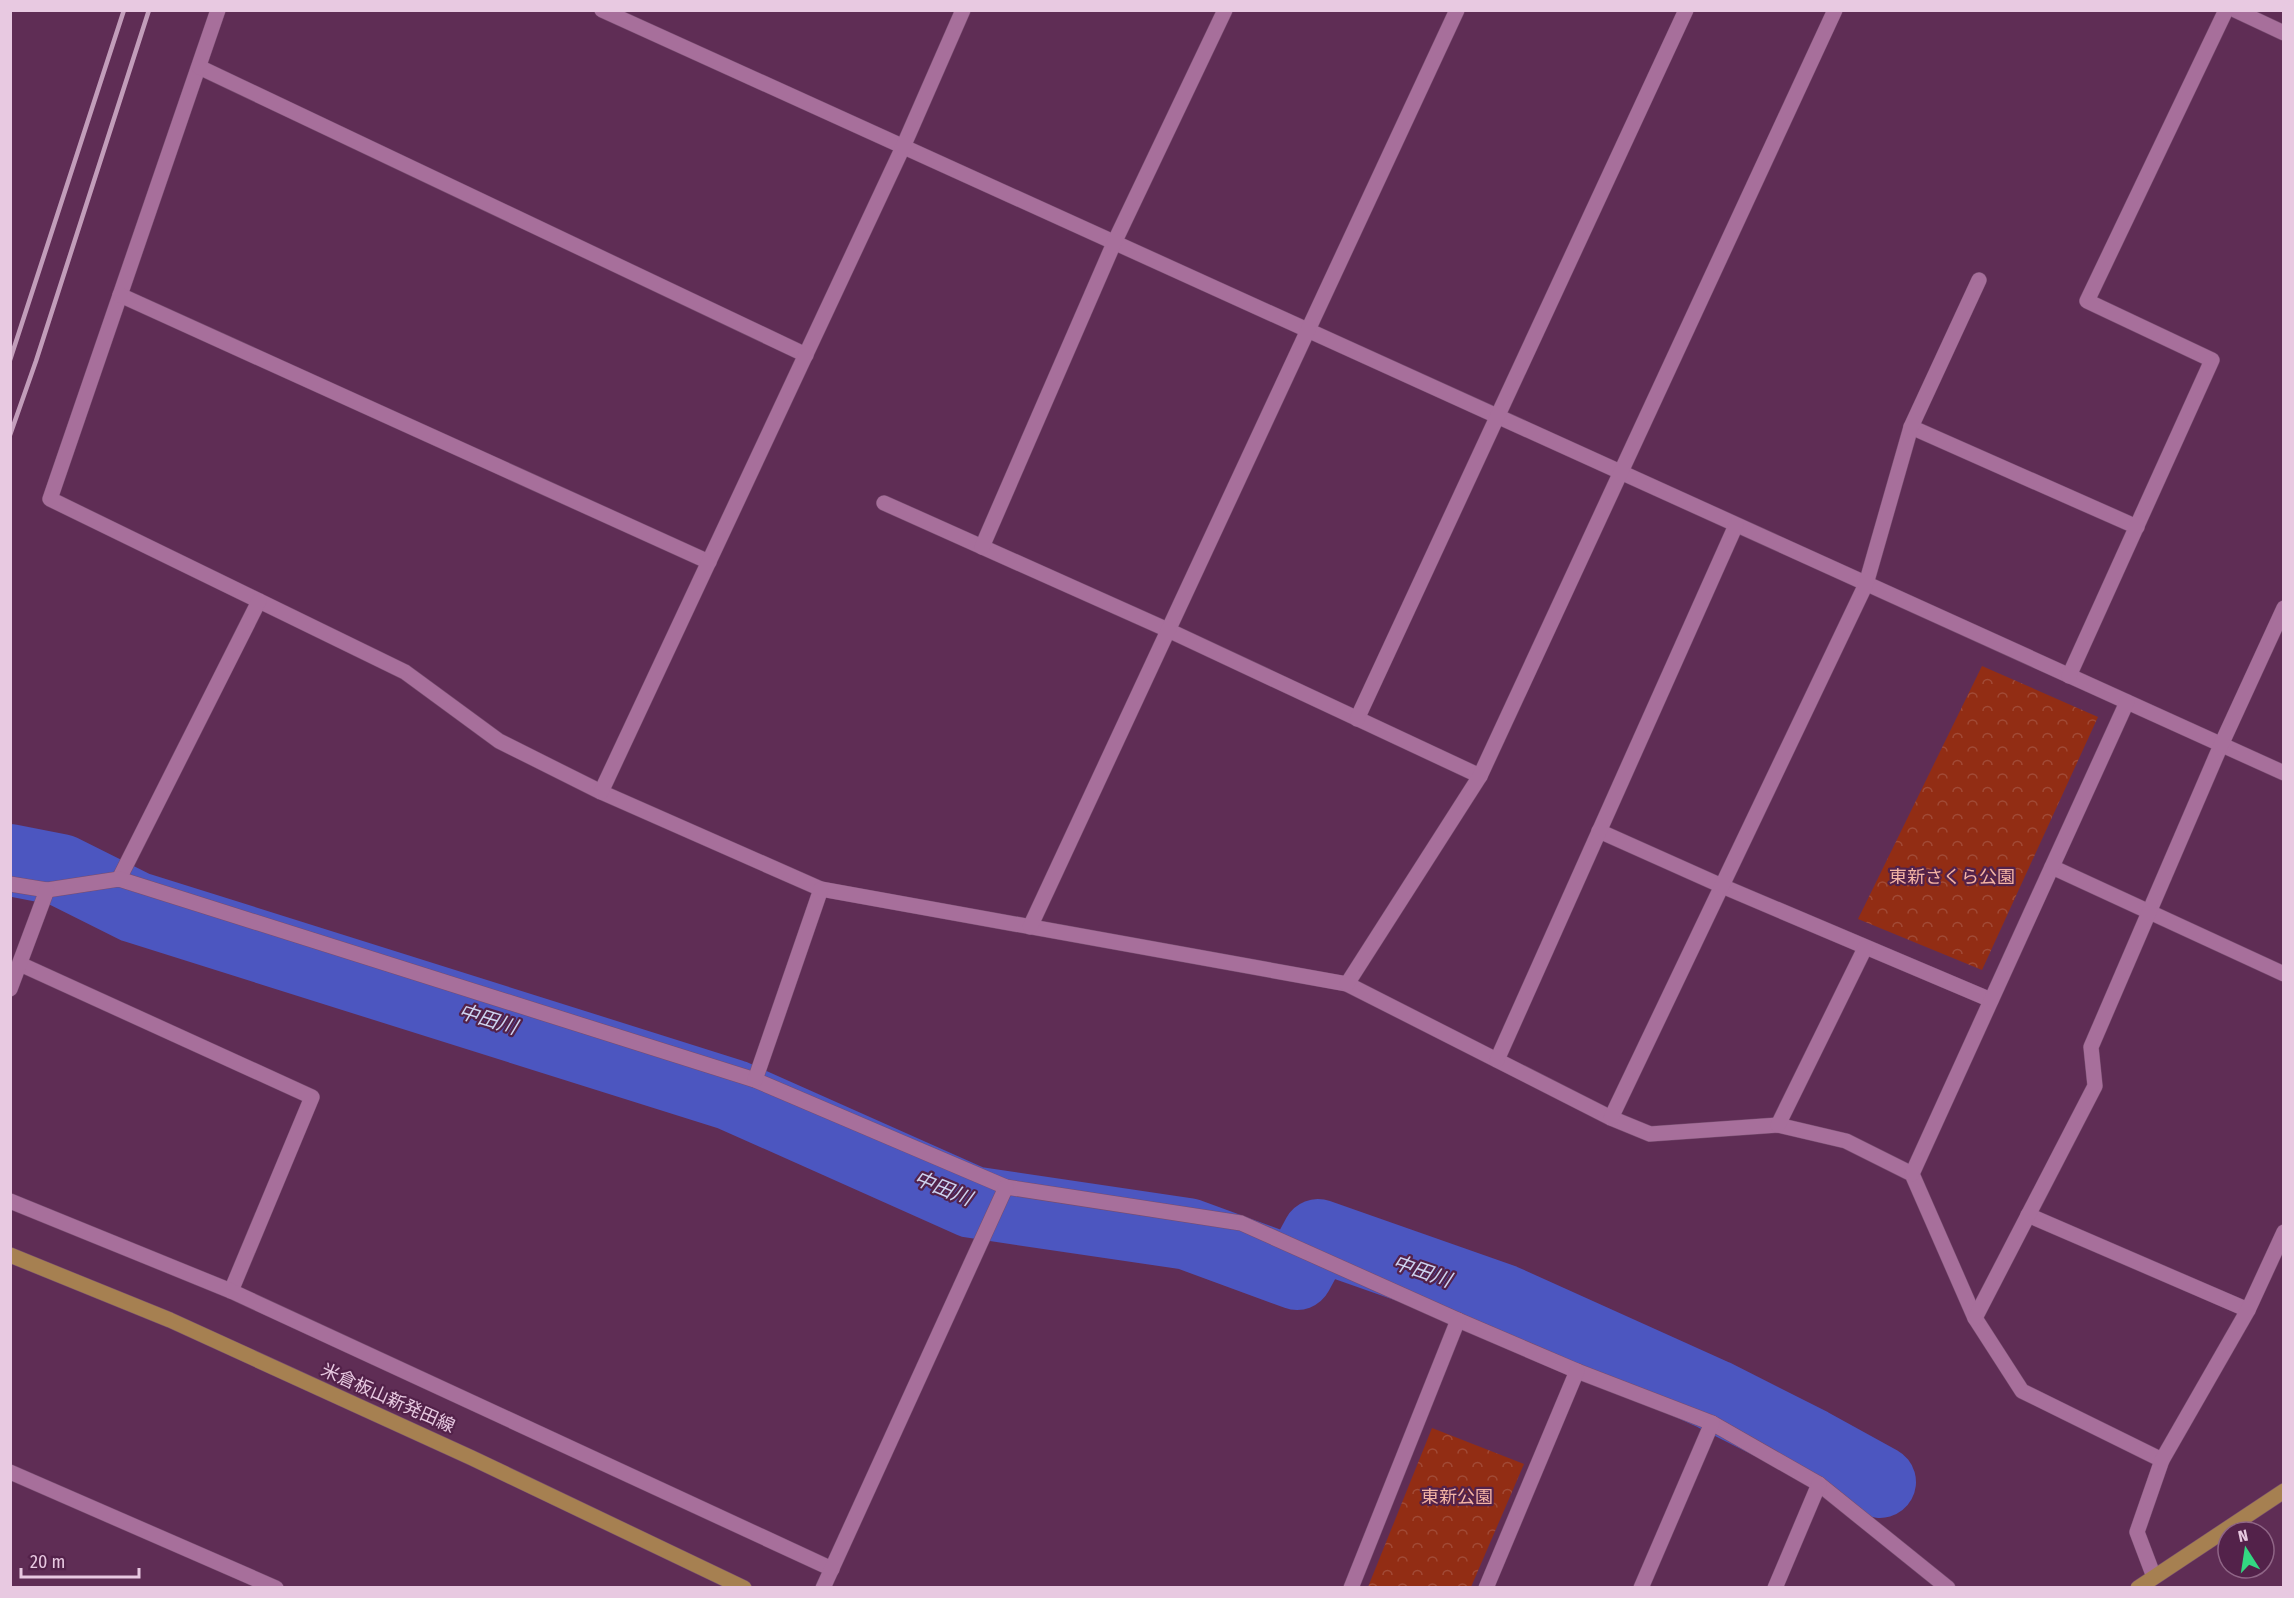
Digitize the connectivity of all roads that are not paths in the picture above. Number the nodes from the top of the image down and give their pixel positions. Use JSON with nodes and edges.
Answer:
{"nodes":[{"id":1,"x":218,"y":10,"type":"edge"},
{"id":2,"x":602,"y":10,"type":"edge"},
{"id":3,"x":963,"y":10,"type":"edge"},
{"id":4,"x":1225,"y":10,"type":"edge"},
{"id":5,"x":1457,"y":10,"type":"edge"},
{"id":6,"x":1686,"y":10,"type":"edge"},
{"id":7,"x":1835,"y":10,"type":"edge"},
{"id":8,"x":2226,"y":10,"type":"edge"},
{"id":9,"x":2235,"y":10,"type":"edge"},
{"id":10,"x":2283,"y":33,"type":"edge"},
{"id":11,"x":199,"y":67,"type":"junction"},
{"id":12,"x":903,"y":147,"type":"junction"},
{"id":13,"x":1114,"y":243,"type":"junction"},
{"id":14,"x":1979,"y":280,"type":"dead end"},
{"id":15,"x":120,"y":295,"type":"junction"},
{"id":16,"x":1308,"y":330,"type":"junction"},
{"id":17,"x":806,"y":355,"type":"junction"},
{"id":18,"x":1498,"y":417,"type":"junction"},
{"id":19,"x":1911,"y":427,"type":"junction"},
{"id":20,"x":1620,"y":472,"type":"junction"},
{"id":21,"x":884,"y":503,"type":"dead end"},
{"id":22,"x":1736,"y":525,"type":"junction"},
{"id":23,"x":2136,"y":527,"type":"junction"},
{"id":24,"x":982,"y":547,"type":"junction"},
{"id":25,"x":710,"y":562,"type":"junction"},
{"id":26,"x":1866,"y":584,"type":"junction"},
{"id":27,"x":259,"y":601,"type":"junction"},
{"id":28,"x":2283,"y":608,"type":"edge"},
{"id":29,"x":1168,"y":630,"type":"junction"},
{"id":30,"x":2069,"y":676,"type":"junction"},
{"id":31,"x":2127,"y":702,"type":"junction"},
{"id":32,"x":1357,"y":719,"type":"junction"},
{"id":33,"x":2221,"y":745,"type":"junction"},
{"id":34,"x":2283,"y":773,"type":"edge"},
{"id":35,"x":1480,"y":776,"type":"junction"},
{"id":36,"x":601,"y":792,"type":"junction"},
{"id":37,"x":1599,"y":831,"type":"junction"},
{"id":38,"x":2052,"y":867,"type":"junction"},
{"id":39,"x":119,"y":879,"type":"junction"},
{"id":40,"x":10,"y":884,"type":"edge"},
{"id":41,"x":1722,"y":886,"type":"junction"},
{"id":42,"x":821,"y":889,"type":"junction"},
{"id":43,"x":47,"y":890,"type":"junction"},
{"id":44,"x":2150,"y":911,"type":"junction"},
{"id":45,"x":1030,"y":927,"type":"junction"},
{"id":46,"x":1865,"y":948,"type":"junction"},
{"id":47,"x":20,"y":964,"type":"junction"},
{"id":48,"x":2283,"y":974,"type":"edge"},
{"id":49,"x":1347,"y":984,"type":"junction"},
{"id":50,"x":10,"y":989,"type":"edge"},
{"id":51,"x":1991,"y":1000,"type":"junction"},
{"id":52,"x":1497,"y":1060,"type":"junction"},
{"id":53,"x":755,"y":1080,"type":"junction"},
{"id":54,"x":1611,"y":1118,"type":"junction"},
{"id":55,"x":1778,"y":1125,"type":"junction"},
{"id":56,"x":1912,"y":1174,"type":"junction"},
{"id":57,"x":1006,"y":1187,"type":"junction"},
{"id":58,"x":10,"y":1201,"type":"edge"},
{"id":59,"x":2028,"y":1215,"type":"junction"},
{"id":60,"x":2283,"y":1232,"type":"edge"},
{"id":61,"x":10,"y":1254,"type":"edge"},
{"id":62,"x":231,"y":1291,"type":"junction"},
{"id":63,"x":2248,"y":1310,"type":"junction"},
{"id":64,"x":1975,"y":1318,"type":"junction"},
{"id":65,"x":1458,"y":1320,"type":"junction"},
{"id":66,"x":1577,"y":1371,"type":"junction"},
{"id":67,"x":1712,"y":1423,"type":"junction"},
{"id":68,"x":2162,"y":1460,"type":"junction"},
{"id":69,"x":10,"y":1472,"type":"edge"},
{"id":70,"x":1819,"y":1485,"type":"junction"},
{"id":71,"x":2283,"y":1491,"type":"edge"},
{"id":72,"x":832,"y":1569,"type":"junction"},
{"id":73,"x":2154,"y":1577,"type":"junction"},
{"id":74,"x":276,"y":1587,"type":"edge"},
{"id":75,"x":744,"y":1587,"type":"edge"},
{"id":76,"x":824,"y":1587,"type":"edge"},
{"id":77,"x":1351,"y":1587,"type":"edge"},
{"id":78,"x":1486,"y":1587,"type":"edge"},
{"id":79,"x":1641,"y":1587,"type":"edge"},
{"id":80,"x":1775,"y":1587,"type":"edge"},
{"id":81,"x":1948,"y":1587,"type":"edge"},
{"id":82,"x":2138,"y":1587,"type":"edge"}],
"edges":[{"from":1,"to":11,"type":"street"},
{"from":2,"to":12,"type":"street"},
{"from":3,"to":12,"type":"street"},
{"from":4,"to":13,"type":"street"},
{"from":5,"to":16,"type":"street"},
{"from":6,"to":18,"type":"street"},
{"from":7,"to":20,"type":"street"},
{"from":8,"to":23,"type":"street"},
{"from":9,"to":10,"type":"street"},
{"from":11,"to":15,"type":"street"},
{"from":11,"to":17,"type":"street"},
{"from":12,"to":13,"type":"street"},
{"from":12,"to":17,"type":"street"},
{"from":13,"to":16,"type":"street"},
{"from":13,"to":24,"type":"street"},
{"from":14,"to":19,"type":"street"},
{"from":15,"to":25,"type":"street"},
{"from":15,"to":27,"type":"street"},
{"from":16,"to":18,"type":"street"},
{"from":16,"to":29,"type":"street"},
{"from":17,"to":25,"type":"street"},
{"from":18,"to":20,"type":"street"},
{"from":18,"to":32,"type":"street"},
{"from":19,"to":23,"type":"street"},
{"from":19,"to":26,"type":"street"},
{"from":20,"to":22,"type":"street"},
{"from":20,"to":35,"type":"street"},
{"from":21,"to":24,"type":"street"},
{"from":22,"to":26,"type":"street"},
{"from":22,"to":37,"type":"street"},
{"from":23,"to":30,"type":"street"},
{"from":24,"to":29,"type":"street"},
{"from":25,"to":36,"type":"street"},
{"from":26,"to":30,"type":"street"},
{"from":26,"to":41,"type":"street"},
{"from":27,"to":36,"type":"street"},
{"from":27,"to":39,"type":"street"},
{"from":28,"to":33,"type":"street"},
{"from":29,"to":32,"type":"street"},
{"from":29,"to":45,"type":"street"},
{"from":30,"to":31,"type":"street"},
{"from":31,"to":33,"type":"street"},
{"from":31,"to":38,"type":"street"},
{"from":32,"to":35,"type":"street"},
{"from":33,"to":34,"type":"street"},
{"from":33,"to":44,"type":"street"},
{"from":35,"to":49,"type":"street"},
{"from":36,"to":42,"type":"street"},
{"from":37,"to":41,"type":"street"},
{"from":37,"to":52,"type":"street"},
{"from":38,"to":44,"type":"street"},
{"from":38,"to":51,"type":"street"},
{"from":39,"to":43,"type":"street"},
{"from":39,"to":53,"type":"street"},
{"from":40,"to":43,"type":"street"},
{"from":41,"to":46,"type":"street"},
{"from":41,"to":54,"type":"street"},
{"from":42,"to":45,"type":"street"},
{"from":42,"to":53,"type":"street"},
{"from":43,"to":47,"type":"street"},
{"from":44,"to":48,"type":"street"},
{"from":44,"to":59,"type":"street"},
{"from":45,"to":49,"type":"street"},
{"from":46,"to":51,"type":"street"},
{"from":46,"to":55,"type":"street"},
{"from":47,"to":50,"type":"street"},
{"from":47,"to":62,"type":"street"},
{"from":49,"to":52,"type":"street"},
{"from":51,"to":56,"type":"street"},
{"from":52,"to":54,"type":"street"},
{"from":53,"to":57,"type":"street"},
{"from":54,"to":55,"type":"street"},
{"from":55,"to":56,"type":"street"},
{"from":56,"to":64,"type":"street"},
{"from":57,"to":65,"type":"street"},
{"from":57,"to":72,"type":"street"},
{"from":58,"to":62,"type":"street"},
{"from":59,"to":63,"type":"street"},
{"from":59,"to":64,"type":"street"},
{"from":60,"to":63,"type":"street"},
{"from":61,"to":75,"type":"main road","name":"米倉板山新発田線"},
{"from":62,"to":72,"type":"street"},
{"from":63,"to":68,"type":"street"},
{"from":64,"to":68,"type":"street"},
{"from":65,"to":66,"type":"street"},
{"from":65,"to":77,"type":"street"},
{"from":66,"to":67,"type":"street"},
{"from":66,"to":78,"type":"street"},
{"from":67,"to":70,"type":"street"},
{"from":67,"to":79,"type":"street"},
{"from":68,"to":73,"type":"street"},
{"from":69,"to":74,"type":"street"},
{"from":70,"to":80,"type":"street"},
{"from":70,"to":81,"type":"street"},
{"from":71,"to":73,"type":"main road"},
{"from":72,"to":76,"type":"street"},
{"from":73,"to":82,"type":"main road"}]}
